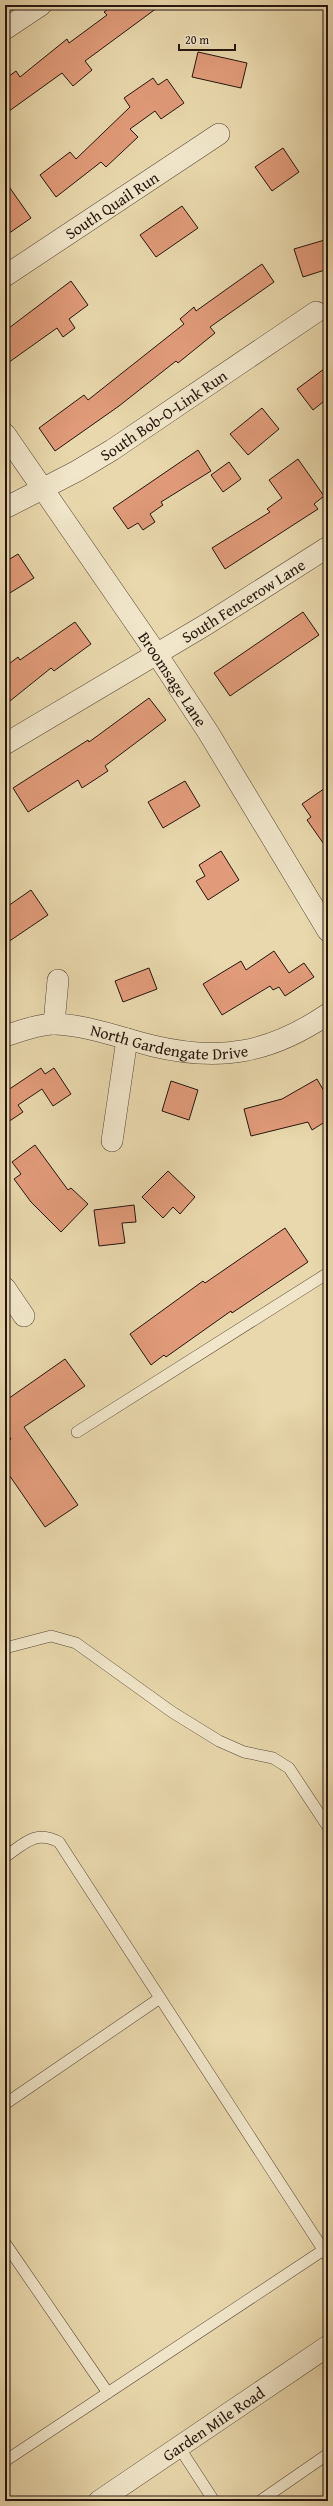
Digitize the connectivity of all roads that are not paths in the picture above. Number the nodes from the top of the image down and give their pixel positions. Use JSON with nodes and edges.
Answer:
{"nodes":[{"id":1,"x":41,"y":5,"type":"edge"},
{"id":2,"x":5,"y":29,"type":"edge"},
{"id":3,"x":219,"y":134,"type":"dead end"},
{"id":4,"x":5,"y":276,"type":"edge"},
{"id":5,"x":316,"y":312,"type":"dead end"},
{"id":6,"x":5,"y":434,"type":"edge"},
{"id":7,"x":43,"y":489,"type":"junction"},
{"id":8,"x":5,"y":508,"type":"edge"},
{"id":9,"x":328,"y":547,"type":"edge"},
{"id":10,"x":156,"y":653,"type":"junction"},
{"id":11,"x":5,"y":744,"type":"edge"},
{"id":12,"x":328,"y":931,"type":"edge"},
{"id":13,"x":58,"y":980,"type":"dead end"},
{"id":14,"x":328,"y":1014,"type":"edge"},
{"id":15,"x":54,"y":1024,"type":"junction"},
{"id":16,"x":5,"y":1036,"type":"edge"},
{"id":17,"x":127,"y":1039,"type":"junction"},
{"id":18,"x":112,"y":1141,"type":"dead end"},
{"id":19,"x":328,"y":1273,"type":"edge"},
{"id":20,"x":5,"y":1288,"type":"edge"},
{"id":21,"x":24,"y":1316,"type":"dead end"},
{"id":22,"x":77,"y":1432,"type":"dead end"},
{"id":23,"x":5,"y":1648,"type":"edge"},
{"id":24,"x":328,"y":1828,"type":"edge"},
{"id":25,"x":5,"y":1857,"type":"edge"},
{"id":26,"x":160,"y":1998,"type":"junction"},
{"id":27,"x":5,"y":2104,"type":"edge"},
{"id":28,"x":5,"y":2243,"type":"edge"},
{"id":29,"x":327,"y":2251,"type":"edge"},
{"id":30,"x":328,"y":2346,"type":"edge"},
{"id":31,"x":108,"y":2393,"type":"junction"},
{"id":32,"x":179,"y":2447,"type":"junction"},
{"id":33,"x":328,"y":2454,"type":"edge"},
{"id":34,"x":5,"y":2462,"type":"edge"},
{"id":35,"x":99,"y":2501,"type":"edge"},
{"id":36,"x":214,"y":2501,"type":"edge"},
{"id":37,"x":260,"y":2501,"type":"edge"}],
"edges":[{"from":1,"to":2,"type":"street"},
{"from":3,"to":4,"type":"street","name":"South Quail Run"},
{"from":5,"to":7,"type":"street","name":"South Bob-O-Link Run"},
{"from":6,"to":7,"type":"street","name":"Broomsage Lane"},
{"from":7,"to":8,"type":"street","name":"South Bob-O-Link Run"},
{"from":7,"to":10,"type":"street","name":"Broomsage Lane"},
{"from":9,"to":10,"type":"street","name":"South Fencerow Lane"},
{"from":10,"to":11,"type":"street","name":"South Fencerow Lane"},
{"from":10,"to":12,"type":"street","name":"Broomsage Lane"},
{"from":13,"to":15,"type":"street"},
{"from":14,"to":17,"type":"street","name":"North Gardengate Drive"},
{"from":15,"to":16,"type":"street","name":"North Gardengate Drive"},
{"from":15,"to":17,"type":"street","name":"North Gardengate Drive"},
{"from":17,"to":18,"type":"street"},
{"from":19,"to":22,"type":"lane"},
{"from":20,"to":21,"type":"street"},
{"from":23,"to":24,"type":"lane"},
{"from":25,"to":26,"type":"lane"},
{"from":26,"to":27,"type":"lane"},
{"from":26,"to":29,"type":"lane"},
{"from":28,"to":31,"type":"lane"},
{"from":29,"to":31,"type":"lane"},
{"from":30,"to":32,"type":"street","name":"Garden Mile Road"},
{"from":31,"to":34,"type":"lane"},
{"from":32,"to":35,"type":"street","name":"Garden Mile Road"},
{"from":32,"to":36,"type":"lane"},
{"from":33,"to":37,"type":"lane"}]}
